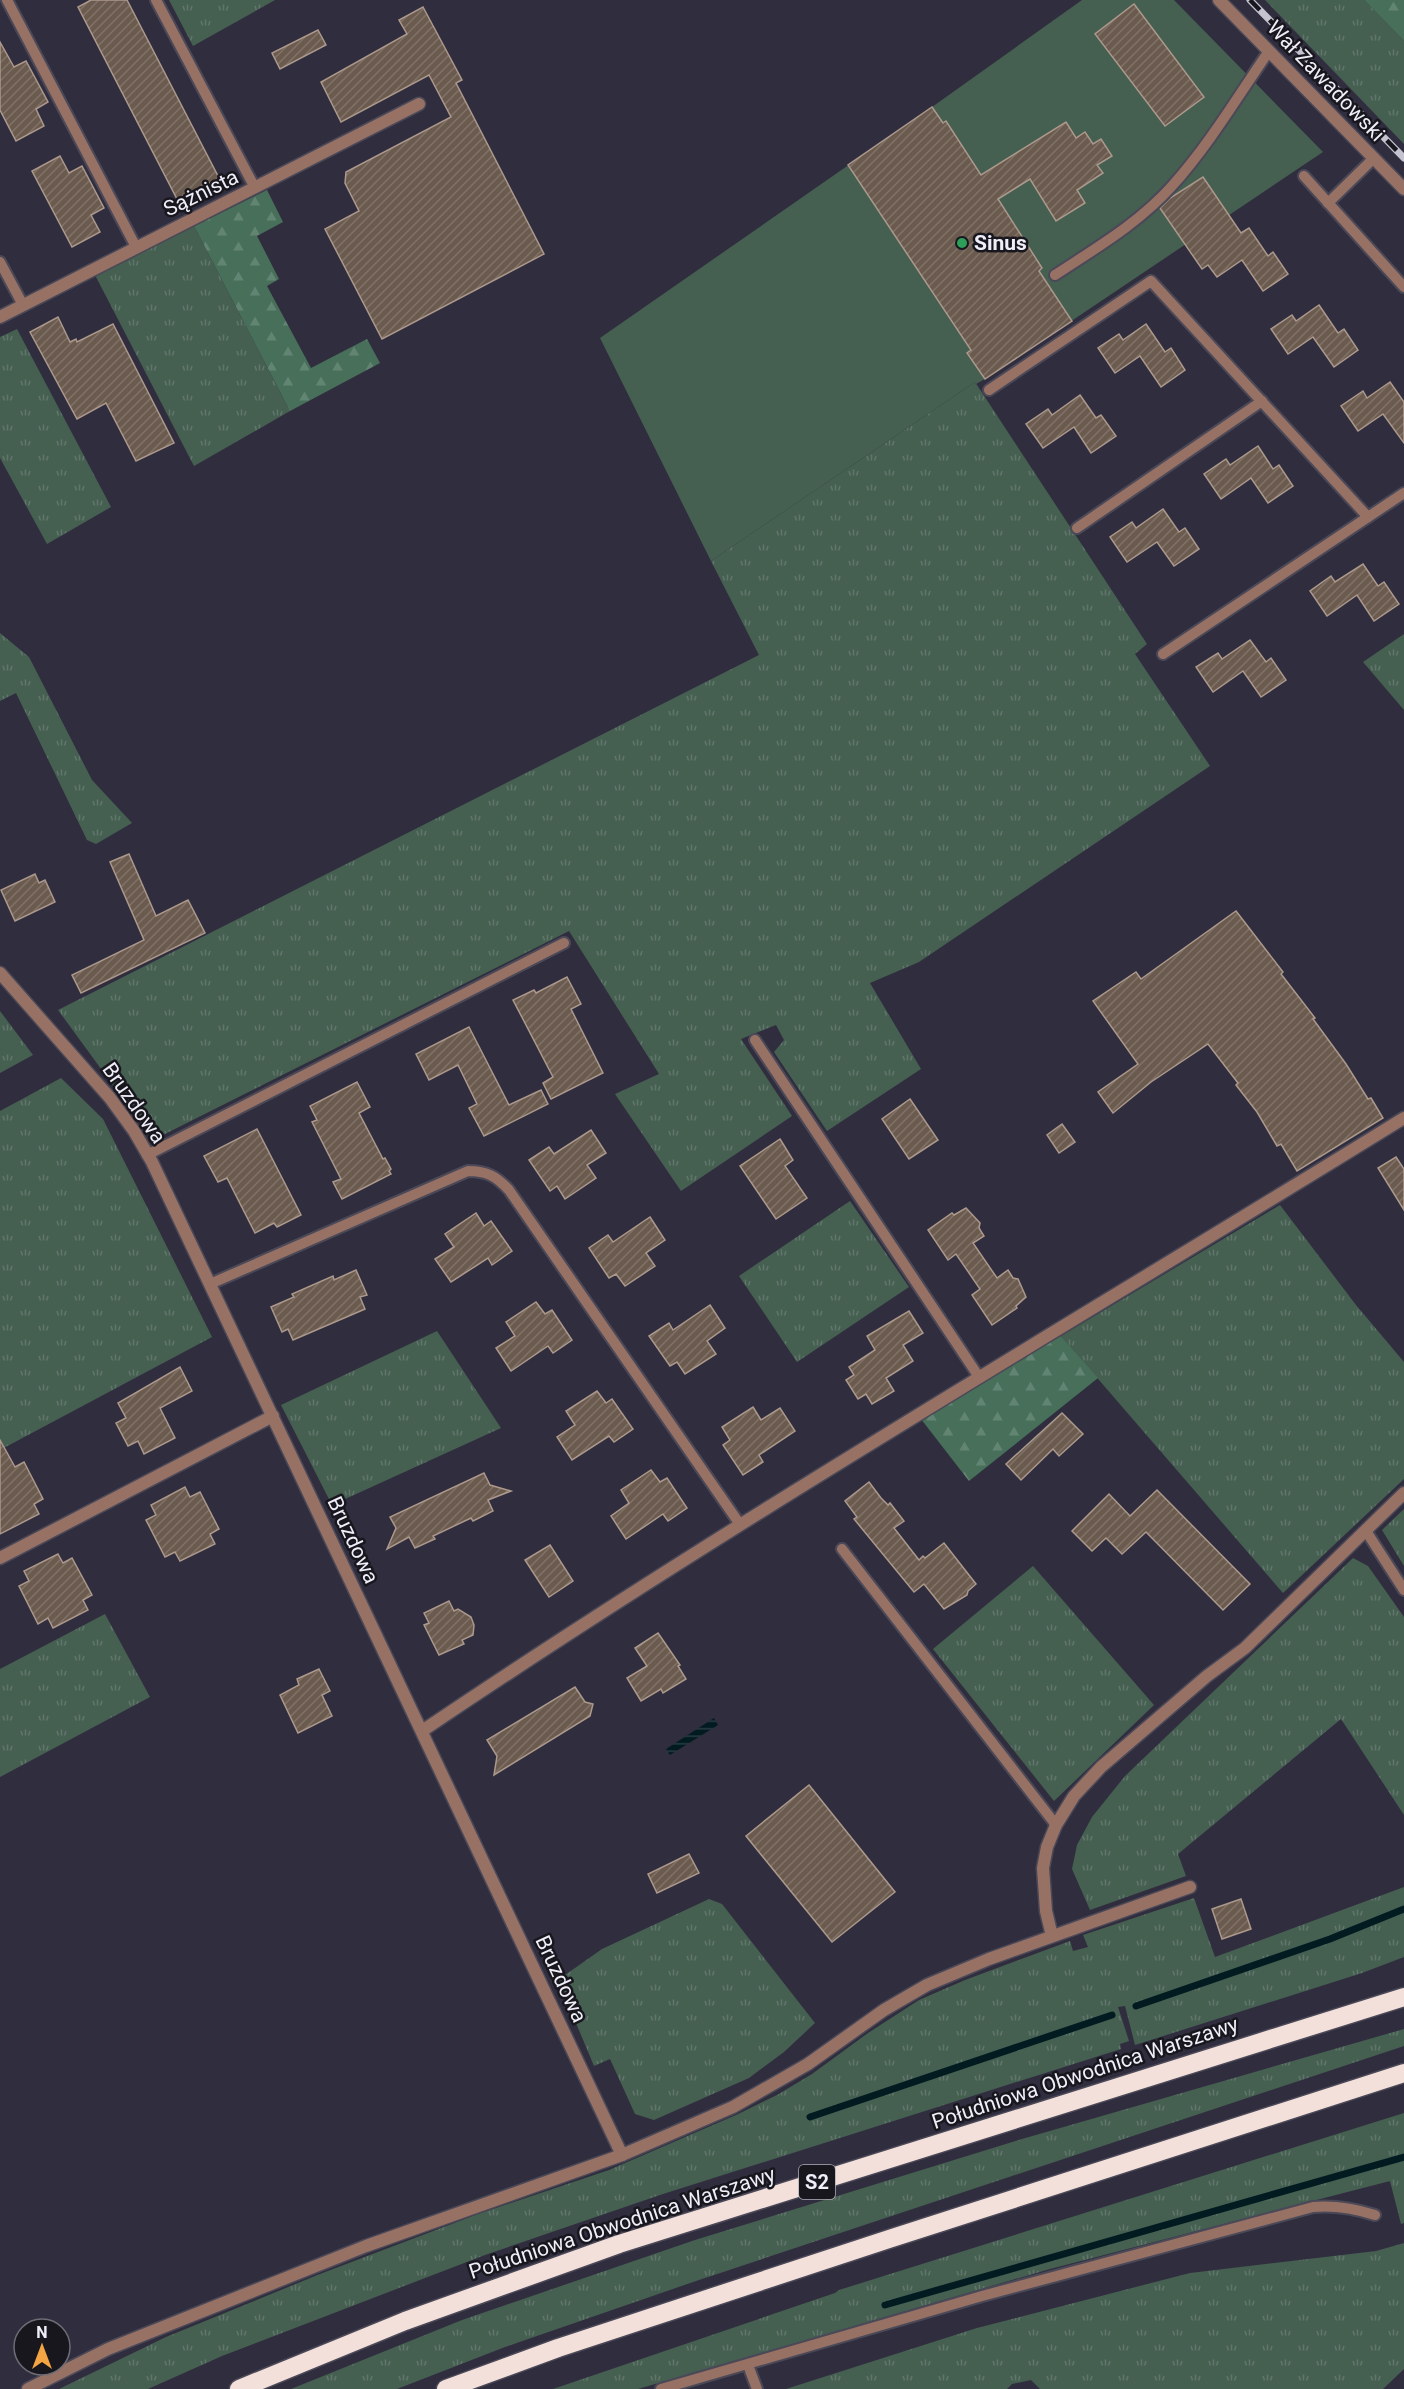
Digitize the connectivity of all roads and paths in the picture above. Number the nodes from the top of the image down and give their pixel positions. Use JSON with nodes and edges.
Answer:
{"nodes":[{"id":1,"x":7,"y":0,"type":"edge"},
{"id":2,"x":156,"y":0,"type":"edge"},
{"id":3,"x":1219,"y":0,"type":"edge"},
{"id":4,"x":1269,"y":51,"type":"junction"},
{"id":5,"x":419,"y":104,"type":"dead end"},
{"id":6,"x":1374,"y":158,"type":"junction"},
{"id":7,"x":1304,"y":176,"type":"dead end"},
{"id":8,"x":255,"y":188,"type":"junction"},
{"id":9,"x":1404,"y":189,"type":"edge"},
{"id":10,"x":1328,"y":203,"type":"junction"},
{"id":11,"x":136,"y":248,"type":"junction"},
{"id":12,"x":0,"y":262,"type":"edge"},
{"id":13,"x":1055,"y":275,"type":"dead end"},
{"id":14,"x":1404,"y":287,"type":"edge"},
{"id":15,"x":23,"y":305,"type":"junction"},
{"id":16,"x":0,"y":317,"type":"edge"},
{"id":17,"x":989,"y":390,"type":"dead end"},
{"id":18,"x":1262,"y":400,"type":"junction"},
{"id":19,"x":1404,"y":494,"type":"edge"},
{"id":20,"x":1368,"y":517,"type":"junction"},
{"id":21,"x":1077,"y":528,"type":"dead end"},
{"id":22,"x":1163,"y":654,"type":"dead end"},
{"id":23,"x":564,"y":943,"type":"dead end"},
{"id":24,"x":0,"y":973,"type":"edge"},
{"id":25,"x":755,"y":1040,"type":"dead end"},
{"id":26,"x":1404,"y":1118,"type":"edge"},
{"id":27,"x":147,"y":1155,"type":"junction"},
{"id":28,"x":210,"y":1284,"type":"junction"},
{"id":29,"x":979,"y":1377,"type":"junction"},
{"id":30,"x":273,"y":1416,"type":"junction"},
{"id":31,"x":1404,"y":1493,"type":"edge"},
{"id":32,"x":740,"y":1523,"type":"junction"},
{"id":33,"x":1366,"y":1531,"type":"junction"},
{"id":34,"x":842,"y":1549,"type":"dead end"},
{"id":35,"x":0,"y":1558,"type":"edge"},
{"id":36,"x":1404,"y":1590,"type":"edge"},
{"id":37,"x":422,"y":1731,"type":"junction"},
{"id":38,"x":1056,"y":1824,"type":"junction"},
{"id":39,"x":1190,"y":1887,"type":"dead end"},
{"id":40,"x":1053,"y":1936,"type":"junction"},
{"id":41,"x":1404,"y":1997,"type":"edge"},
{"id":42,"x":1404,"y":2073,"type":"edge"},
{"id":43,"x":622,"y":2155,"type":"junction"},
{"id":44,"x":1375,"y":2214,"type":"dead end"},
{"id":45,"x":748,"y":2365,"type":"junction"},
{"id":46,"x":28,"y":2389,"type":"edge"},
{"id":47,"x":239,"y":2389,"type":"edge"},
{"id":48,"x":446,"y":2389,"type":"edge"},
{"id":49,"x":661,"y":2389,"type":"edge"},
{"id":50,"x":757,"y":2389,"type":"edge"}],
"edges":[{"from":1,"to":11,"type":"lane"},
{"from":2,"to":8,"type":"lane"},
{"from":3,"to":4,"type":"street","name":"Wał Zawadowski"},
{"from":4,"to":6,"type":"street","name":"Wał Zawadowski"},
{"from":4,"to":13,"type":"lane"},
{"from":5,"to":8,"type":"street","name":"Sążnista"},
{"from":6,"to":9,"type":"street","name":"Wał Zawadowski"},
{"from":6,"to":10,"type":"lane"},
{"from":7,"to":10,"type":"lane"},
{"from":8,"to":11,"type":"street","name":"Sążnista"},
{"from":10,"to":14,"type":"lane"},
{"from":11,"to":15,"type":"street","name":"Sążnista"},
{"from":12,"to":15,"type":"lane"},
{"from":15,"to":16,"type":"street","name":"Sążnista"},
{"from":17,"to":18,"type":"lane"},
{"from":18,"to":20,"type":"lane"},
{"from":18,"to":21,"type":"lane"},
{"from":19,"to":20,"type":"lane"},
{"from":20,"to":22,"type":"lane"},
{"from":23,"to":27,"type":"lane"},
{"from":24,"to":27,"type":"street","name":"Bruzdowa"},
{"from":25,"to":29,"type":"lane"},
{"from":26,"to":29,"type":"street"},
{"from":27,"to":28,"type":"street","name":"Bruzdowa"},
{"from":28,"to":30,"type":"street","name":"Bruzdowa"},
{"from":28,"to":32,"type":"lane"},
{"from":29,"to":32,"type":"street"},
{"from":30,"to":35,"type":"street"},
{"from":30,"to":37,"type":"street","name":"Bruzdowa"},
{"from":31,"to":33,"type":"street"},
{"from":32,"to":37,"type":"street"},
{"from":33,"to":36,"type":"lane"},
{"from":33,"to":38,"type":"street"},
{"from":34,"to":38,"type":"lane"},
{"from":37,"to":43,"type":"street","name":"Bruzdowa"},
{"from":38,"to":40,"type":"street"},
{"from":39,"to":40,"type":"street"},
{"from":40,"to":43,"type":"street"},
{"from":41,"to":47,"type":"highway","name":"Południowa Obwodnica Warszawy","number":"S2"},
{"from":42,"to":48,"type":"highway"},
{"from":43,"to":46,"type":"street"},
{"from":44,"to":45,"type":"lane"},
{"from":45,"to":49,"type":"lane"},
{"from":45,"to":50,"type":"lane"}]}
